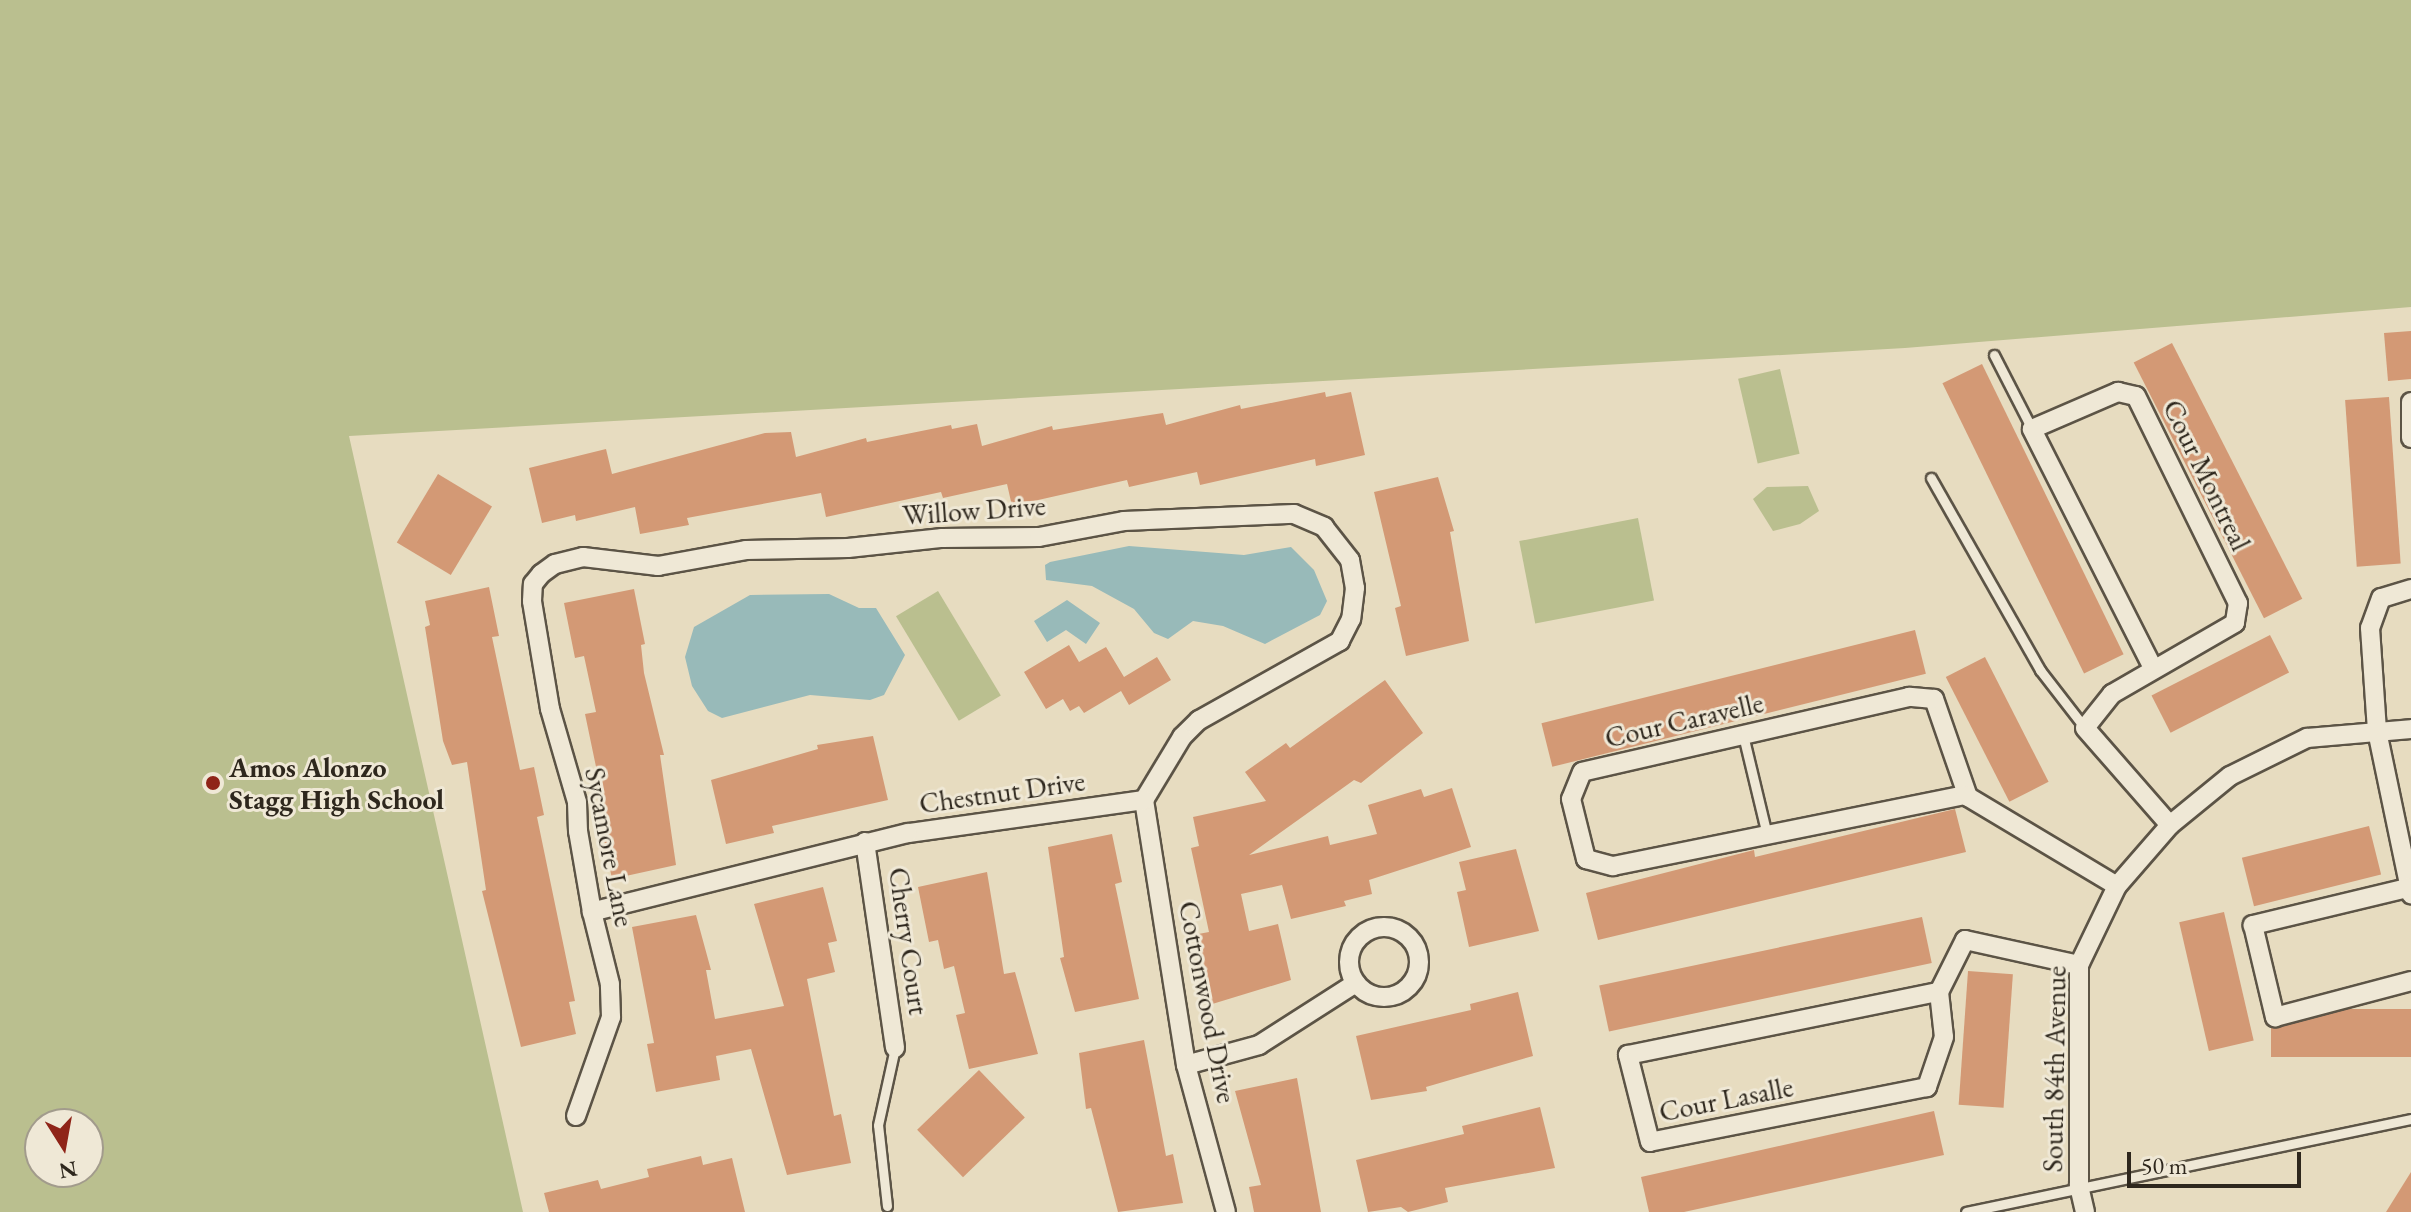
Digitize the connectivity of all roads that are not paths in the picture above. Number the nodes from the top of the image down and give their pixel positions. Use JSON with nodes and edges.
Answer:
{"nodes":[{"id":1,"x":1994,"y":355,"type":"dead end"},
{"id":2,"x":2411,"y":402,"type":"edge"},
{"id":3,"x":2032,"y":429,"type":"junction"},
{"id":4,"x":2411,"y":438,"type":"edge"},
{"id":5,"x":1931,"y":478,"type":"dead end"},
{"id":6,"x":533,"y":584,"type":"joint"},
{"id":7,"x":2411,"y":589,"type":"edge"},
{"id":8,"x":2153,"y":668,"type":"junction"},
{"id":9,"x":2085,"y":728,"type":"junction"},
{"id":10,"x":2411,"y":729,"type":"edge"},
{"id":11,"x":2377,"y":731,"type":"junction"},
{"id":12,"x":1743,"y":735,"type":"junction"},
{"id":13,"x":1968,"y":797,"type":"junction"},
{"id":14,"x":1144,"y":800,"type":"junction"},
{"id":15,"x":2170,"y":825,"type":"junction"},
{"id":16,"x":1767,"y":835,"type":"junction"},
{"id":17,"x":865,"y":842,"type":"junction"},
{"id":18,"x":2117,"y":886,"type":"junction"},
{"id":19,"x":2411,"y":889,"type":"edge"},
{"id":20,"x":592,"y":912,"type":"junction"},
{"id":21,"x":2079,"y":965,"type":"junction"},
{"id":22,"x":2411,"y":981,"type":"edge"},
{"id":23,"x":1356,"y":983,"type":"dead end"},
{"id":24,"x":1939,"y":992,"type":"junction"},
{"id":25,"x":895,"y":1048,"type":"joint"},
{"id":26,"x":1186,"y":1065,"type":"junction"},
{"id":27,"x":576,"y":1116,"type":"dead end"},
{"id":28,"x":2411,"y":1119,"type":"edge"},
{"id":29,"x":2079,"y":1185,"type":"junction"},
{"id":30,"x":887,"y":1206,"type":"dead end"},
{"id":31,"x":1226,"y":1212,"type":"edge"},
{"id":32,"x":1966,"y":1212,"type":"edge"},
{"id":33,"x":2085,"y":1212,"type":"edge"}],
"edges":[{"from":1,"to":3,"type":"lane"},
{"from":2,"to":4,"type":"street"},
{"from":3,"to":8,"type":"street"},
{"from":3,"to":8,"type":"street","name":"Cour Montreal"},
{"from":5,"to":9,"type":"lane"},
{"from":6,"to":14,"type":"street","name":"Willow Drive"},
{"from":6,"to":20,"type":"street","name":"Sycamore Lane"},
{"from":7,"to":11,"type":"street"},
{"from":8,"to":9,"type":"street","name":"Cour Montreal"},
{"from":9,"to":15,"type":"street"},
{"from":10,"to":11,"type":"street","name":"South 84th Avenue"},
{"from":11,"to":15,"type":"street","name":"South 84th Avenue"},
{"from":11,"to":19,"type":"street"},
{"from":12,"to":13,"type":"street","name":"Cour Caravelle"},
{"from":12,"to":16,"type":"lane"},
{"from":12,"to":16,"type":"street","name":"Cour Caravelle"},
{"from":13,"to":16,"type":"street","name":"Cour Caravelle"},
{"from":13,"to":18,"type":"street"},
{"from":14,"to":17,"type":"street","name":"Chestnut Drive"},
{"from":14,"to":26,"type":"street","name":"Cottonwood Drive"},
{"from":15,"to":18,"type":"street","name":"South 84th Avenue"},
{"from":17,"to":20,"type":"street","name":"Chestnut Drive"},
{"from":17,"to":25,"type":"street","name":"Cherry Court"},
{"from":18,"to":21,"type":"street","name":"South 84th Avenue"},
{"from":19,"to":22,"type":"street"},
{"from":20,"to":27,"type":"street","name":"Sycamore Lane"},
{"from":21,"to":24,"type":"street"},
{"from":21,"to":29,"type":"street","name":"South 84th Avenue"},
{"from":23,"to":26,"type":"street"},
{"from":24,"to":24,"type":"street","name":"Cour Lasalle"},
{"from":25,"to":30,"type":"lane"},
{"from":26,"to":31,"type":"street","name":"Cottonwood Drive"},
{"from":28,"to":29,"type":"lane"},
{"from":29,"to":32,"type":"lane"},
{"from":29,"to":33,"type":"street","name":"South 84th Avenue"}]}
